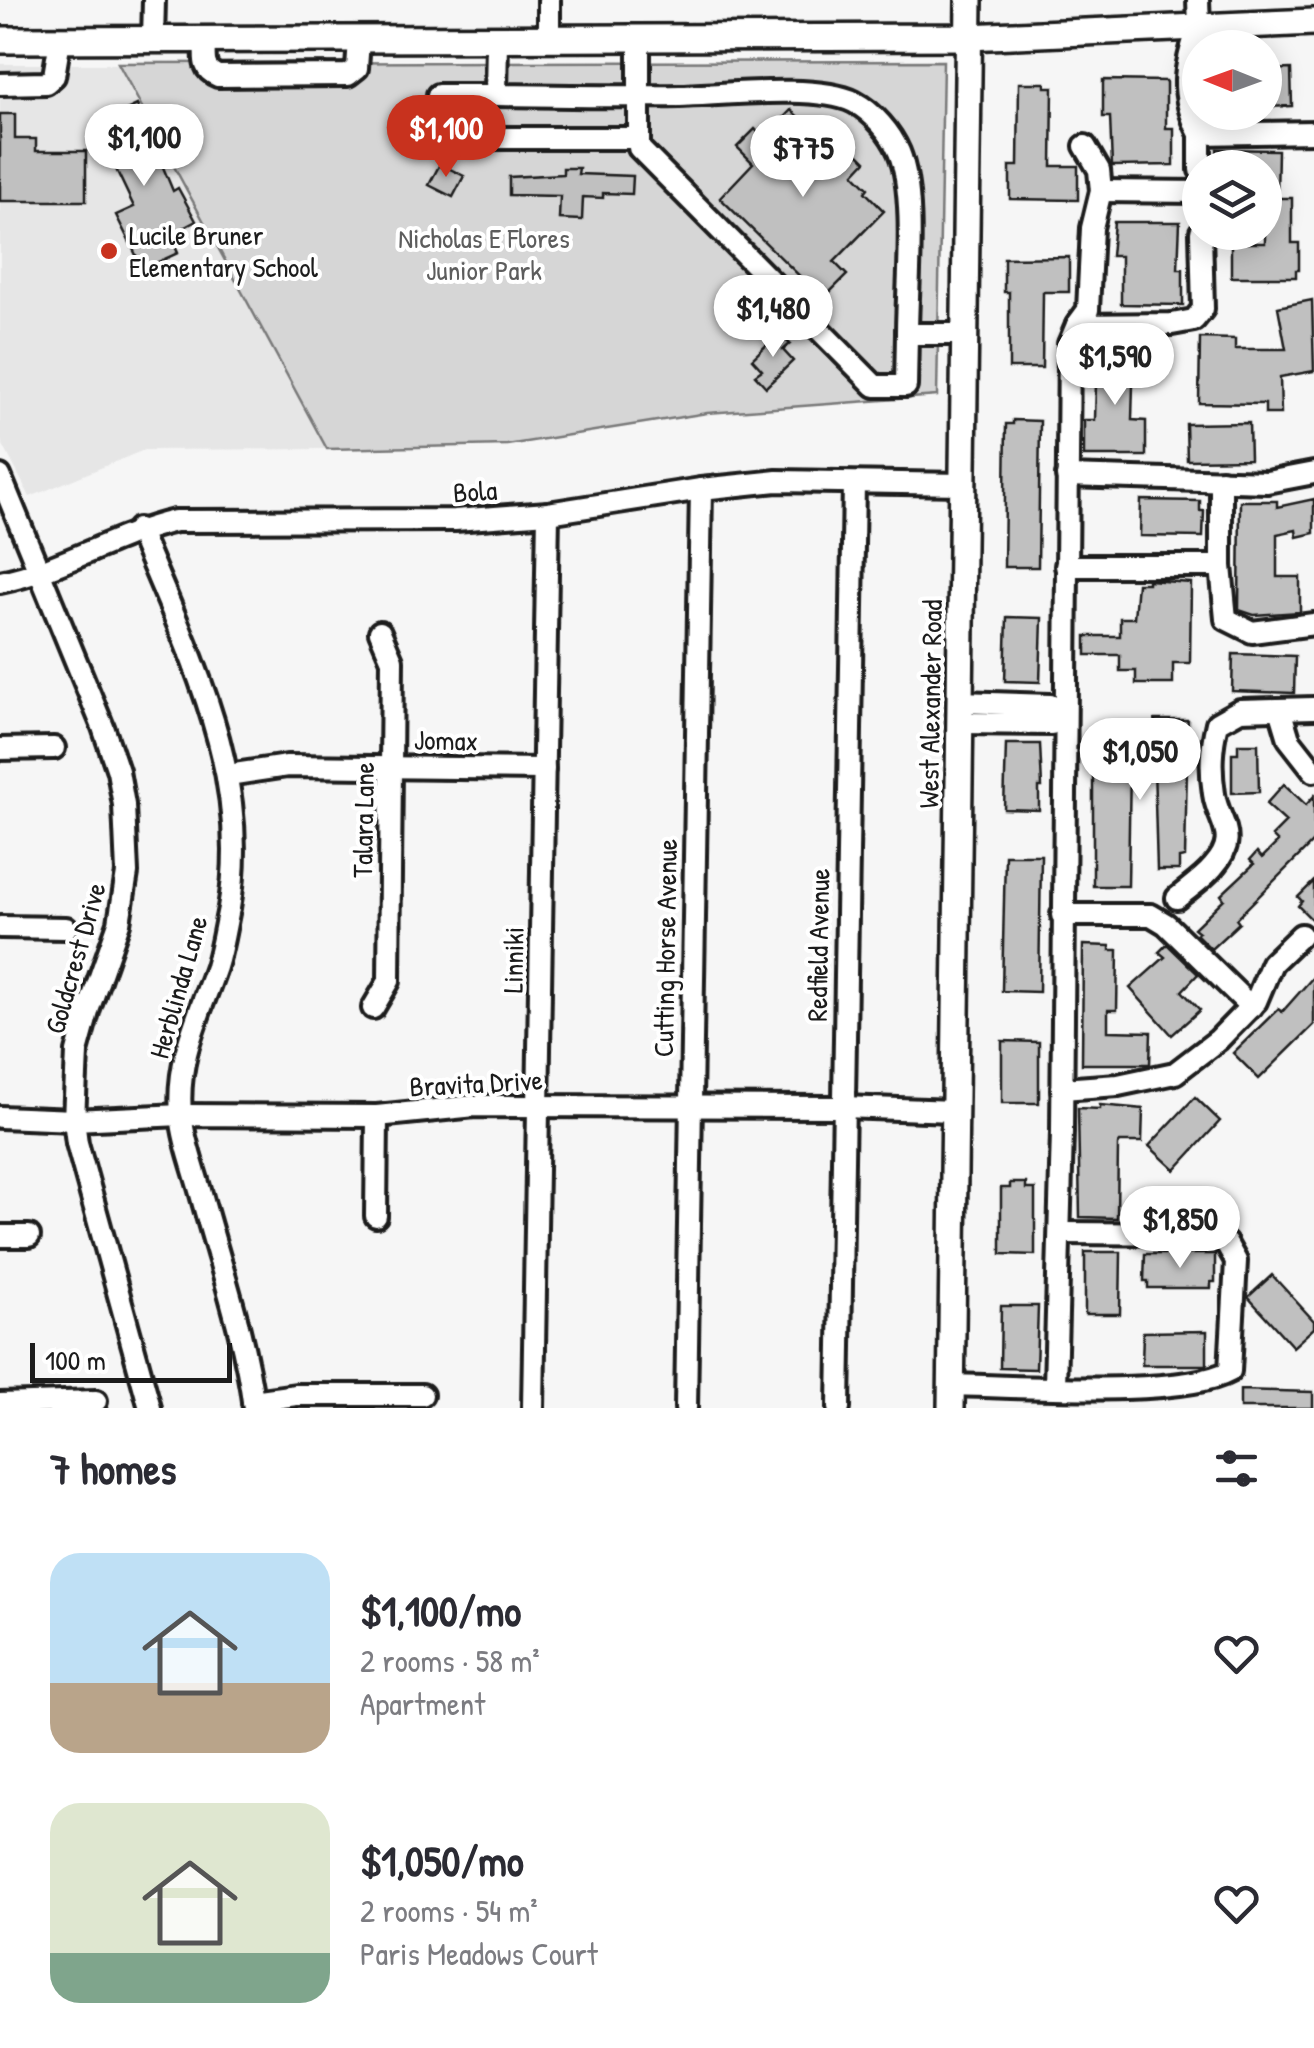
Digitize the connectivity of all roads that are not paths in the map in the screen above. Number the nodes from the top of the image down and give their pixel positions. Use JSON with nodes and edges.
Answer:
{"nodes":[{"id":1,"x":154,"y":0,"type":"edge"},
{"id":2,"x":549,"y":0,"type":"edge"},
{"id":3,"x":969,"y":0,"type":"edge"},
{"id":4,"x":1314,"y":22,"type":"edge"},
{"id":5,"x":1201,"y":24,"type":"edge"},
{"id":6,"x":968,"y":37,"type":"junction"},
{"id":7,"x":0,"y":40,"type":"edge"},
{"id":8,"x":60,"y":40,"type":"junction"},
{"id":9,"x":153,"y":40,"type":"junction"},
{"id":10,"x":205,"y":40,"type":"junction"},
{"id":11,"x":360,"y":40,"type":"junction"},
{"id":12,"x":496,"y":40,"type":"junction"},
{"id":13,"x":549,"y":40,"type":"junction"},
{"id":14,"x":639,"y":40,"type":"junction"},
{"id":15,"x":0,"y":84,"type":"edge"},
{"id":16,"x":496,"y":95,"type":"junction"},
{"id":17,"x":639,"y":96,"type":"junction"},
{"id":18,"x":1198,"y":130,"type":"edge"},
{"id":19,"x":1202,"y":130,"type":"edge"},
{"id":20,"x":1314,"y":132,"type":"edge"},
{"id":21,"x":1200,"y":134,"type":"junction"},
{"id":22,"x":639,"y":138,"type":"junction"},
{"id":23,"x":1085,"y":146,"type":"dead end"},
{"id":24,"x":1200,"y":150,"type":"edge"},
{"id":25,"x":1102,"y":191,"type":"junction"},
{"id":26,"x":1182,"y":192,"type":"edge"},
{"id":27,"x":1202,"y":250,"type":"edge"},
{"id":28,"x":1077,"y":324,"type":"junction"},
{"id":29,"x":907,"y":334,"type":"junction"},
{"id":30,"x":965,"y":334,"type":"junction"},
{"id":31,"x":1314,"y":473,"type":"edge"},
{"id":32,"x":0,"y":476,"type":"edge"},
{"id":33,"x":1067,"y":476,"type":"junction"},
{"id":34,"x":1221,"y":480,"type":"junction"},
{"id":35,"x":854,"y":483,"type":"junction"},
{"id":36,"x":963,"y":484,"type":"junction"},
{"id":37,"x":701,"y":489,"type":"junction"},
{"id":38,"x":548,"y":513,"type":"junction"},
{"id":39,"x":138,"y":530,"type":"junction"},
{"id":40,"x":1066,"y":566,"type":"junction"},
{"id":41,"x":1221,"y":566,"type":"junction"},
{"id":42,"x":40,"y":573,"type":"junction"},
{"id":43,"x":0,"y":582,"type":"edge"},
{"id":44,"x":1314,"y":624,"type":"edge"},
{"id":45,"x":380,"y":632,"type":"dead end"},
{"id":46,"x":1280,"y":708,"type":"junction"},
{"id":47,"x":1314,"y":708,"type":"edge"},
{"id":48,"x":960,"y":713,"type":"junction"},
{"id":49,"x":1064,"y":714,"type":"junction"},
{"id":50,"x":0,"y":748,"type":"edge"},
{"id":51,"x":54,"y":748,"type":"dead end"},
{"id":52,"x":390,"y":766,"type":"junction"},
{"id":53,"x":544,"y":769,"type":"junction"},
{"id":54,"x":1314,"y":771,"type":"edge"},
{"id":55,"x":228,"y":774,"type":"junction"},
{"id":56,"x":1177,"y":898,"type":"dead end"},
{"id":57,"x":1062,"y":915,"type":"junction"},
{"id":58,"x":0,"y":927,"type":"edge"},
{"id":59,"x":66,"y":928,"type":"dead end"},
{"id":60,"x":1301,"y":935,"type":"dead end"},
{"id":61,"x":1250,"y":1006,"type":"junction"},
{"id":62,"x":373,"y":1008,"type":"dead end"},
{"id":63,"x":1062,"y":1090,"type":"junction"},
{"id":64,"x":538,"y":1106,"type":"junction"},
{"id":65,"x":690,"y":1106,"type":"junction"},
{"id":66,"x":843,"y":1107,"type":"junction"},
{"id":67,"x":954,"y":1111,"type":"junction"},
{"id":68,"x":181,"y":1115,"type":"junction"},
{"id":69,"x":377,"y":1116,"type":"junction"},
{"id":70,"x":0,"y":1117,"type":"edge"},
{"id":71,"x":74,"y":1120,"type":"junction"},
{"id":72,"x":376,"y":1216,"type":"dead end"},
{"id":73,"x":1060,"y":1233,"type":"junction"},
{"id":74,"x":0,"y":1236,"type":"edge"},
{"id":75,"x":29,"y":1236,"type":"dead end"},
{"id":76,"x":1056,"y":1386,"type":"junction"},
{"id":77,"x":422,"y":1395,"type":"dead end"},
{"id":78,"x":951,"y":1396,"type":"edge"},
{"id":79,"x":96,"y":1401,"type":"dead end"},
{"id":80,"x":0,"y":1404,"type":"edge"},
{"id":81,"x":254,"y":1405,"type":"edge"},
{"id":82,"x":150,"y":1408,"type":"edge"},
{"id":83,"x":532,"y":1408,"type":"edge"},
{"id":84,"x":686,"y":1408,"type":"edge"},
{"id":85,"x":838,"y":1408,"type":"edge"}],
"edges":[{"from":1,"to":9,"type":"street"},
{"from":2,"to":13,"type":"street"},
{"from":3,"to":6,"type":"main road","name":"West Alexander Road"},
{"from":4,"to":5,"type":"main road"},
{"from":5,"to":6,"type":"main road"},
{"from":6,"to":14,"type":"main road"},
{"from":6,"to":30,"type":"main road","name":"West Alexander Road"},
{"from":7,"to":8,"type":"main road"},
{"from":8,"to":9,"type":"main road"},
{"from":8,"to":15,"type":"street"},
{"from":9,"to":10,"type":"main road"},
{"from":10,"to":11,"type":"main road"},
{"from":10,"to":11,"type":"street"},
{"from":11,"to":12,"type":"main road"},
{"from":12,"to":13,"type":"main road"},
{"from":12,"to":16,"type":"street"},
{"from":13,"to":14,"type":"main road"},
{"from":14,"to":17,"type":"street"},
{"from":16,"to":17,"type":"street"},
{"from":16,"to":22,"type":"street"},
{"from":17,"to":22,"type":"street"},
{"from":17,"to":29,"type":"street"},
{"from":18,"to":21,"type":"street"},
{"from":19,"to":21,"type":"street"},
{"from":20,"to":21,"type":"street"},
{"from":21,"to":24,"type":"street"},
{"from":22,"to":29,"type":"street"},
{"from":23,"to":25,"type":"street"},
{"from":25,"to":26,"type":"street"},
{"from":25,"to":28,"type":"street"},
{"from":27,"to":28,"type":"street"},
{"from":28,"to":33,"type":"street"},
{"from":29,"to":30,"type":"street"},
{"from":30,"to":36,"type":"main road","name":"West Alexander Road"},
{"from":31,"to":34,"type":"street"},
{"from":32,"to":42,"type":"street","name":"Goldcrest Drive"},
{"from":33,"to":34,"type":"street"},
{"from":33,"to":40,"type":"street"},
{"from":34,"to":41,"type":"street"},
{"from":35,"to":36,"type":"street","name":"Bola"},
{"from":35,"to":37,"type":"street","name":"Bola"},
{"from":35,"to":66,"type":"street","name":"Redfield Avenue"},
{"from":36,"to":48,"type":"main road","name":"West Alexander Road"},
{"from":37,"to":38,"type":"street","name":"Bola"},
{"from":37,"to":65,"type":"street","name":"Cutting Horse Avenue"},
{"from":38,"to":39,"type":"street","name":"Bola"},
{"from":38,"to":53,"type":"street","name":"Linniki"},
{"from":39,"to":42,"type":"street","name":"Bola"},
{"from":39,"to":55,"type":"street","name":"Herblinda Lane"},
{"from":40,"to":41,"type":"street"},
{"from":40,"to":49,"type":"street"},
{"from":41,"to":44,"type":"street"},
{"from":42,"to":43,"type":"street","name":"Bola"},
{"from":42,"to":71,"type":"street","name":"Goldcrest Drive"},
{"from":45,"to":52,"type":"street","name":"Talara Lane"},
{"from":46,"to":47,"type":"street"},
{"from":46,"to":54,"type":"street"},
{"from":46,"to":56,"type":"street"},
{"from":48,"to":49,"type":"street"},
{"from":48,"to":67,"type":"main road","name":"West Alexander Road"},
{"from":49,"to":57,"type":"street"},
{"from":50,"to":51,"type":"street"},
{"from":52,"to":53,"type":"street","name":"Jomax"},
{"from":52,"to":55,"type":"street","name":"Jomax"},
{"from":52,"to":62,"type":"street","name":"Talara Lane"},
{"from":53,"to":64,"type":"street","name":"Linniki"},
{"from":55,"to":68,"type":"street","name":"Herblinda Lane"},
{"from":57,"to":61,"type":"street"},
{"from":57,"to":63,"type":"street"},
{"from":58,"to":59,"type":"street"},
{"from":60,"to":61,"type":"street"},
{"from":61,"to":63,"type":"street"},
{"from":63,"to":73,"type":"street"},
{"from":64,"to":65,"type":"street","name":"Bravita Drive"},
{"from":64,"to":69,"type":"street","name":"Bravita Drive"},
{"from":64,"to":83,"type":"street","name":"Linniki"},
{"from":65,"to":66,"type":"street","name":"Bravita Drive"},
{"from":65,"to":84,"type":"street","name":"Cutting Horse Avenue"},
{"from":66,"to":67,"type":"street","name":"Bravita Drive"},
{"from":66,"to":85,"type":"street","name":"Redfield Avenue"},
{"from":67,"to":78,"type":"main road","name":"West Alexander Road"},
{"from":68,"to":69,"type":"street","name":"Bravita Drive"},
{"from":68,"to":71,"type":"street","name":"Bravita Drive"},
{"from":68,"to":81,"type":"street","name":"Herblinda Lane"},
{"from":69,"to":72,"type":"street"},
{"from":70,"to":71,"type":"street","name":"Bravita Drive"},
{"from":71,"to":82,"type":"street","name":"Goldcrest Drive"},
{"from":73,"to":76,"type":"street"},
{"from":73,"to":76,"type":"street"},
{"from":74,"to":75,"type":"street"},
{"from":76,"to":78,"type":"street"},
{"from":77,"to":81,"type":"street"},
{"from":79,"to":80,"type":"street"}]}
